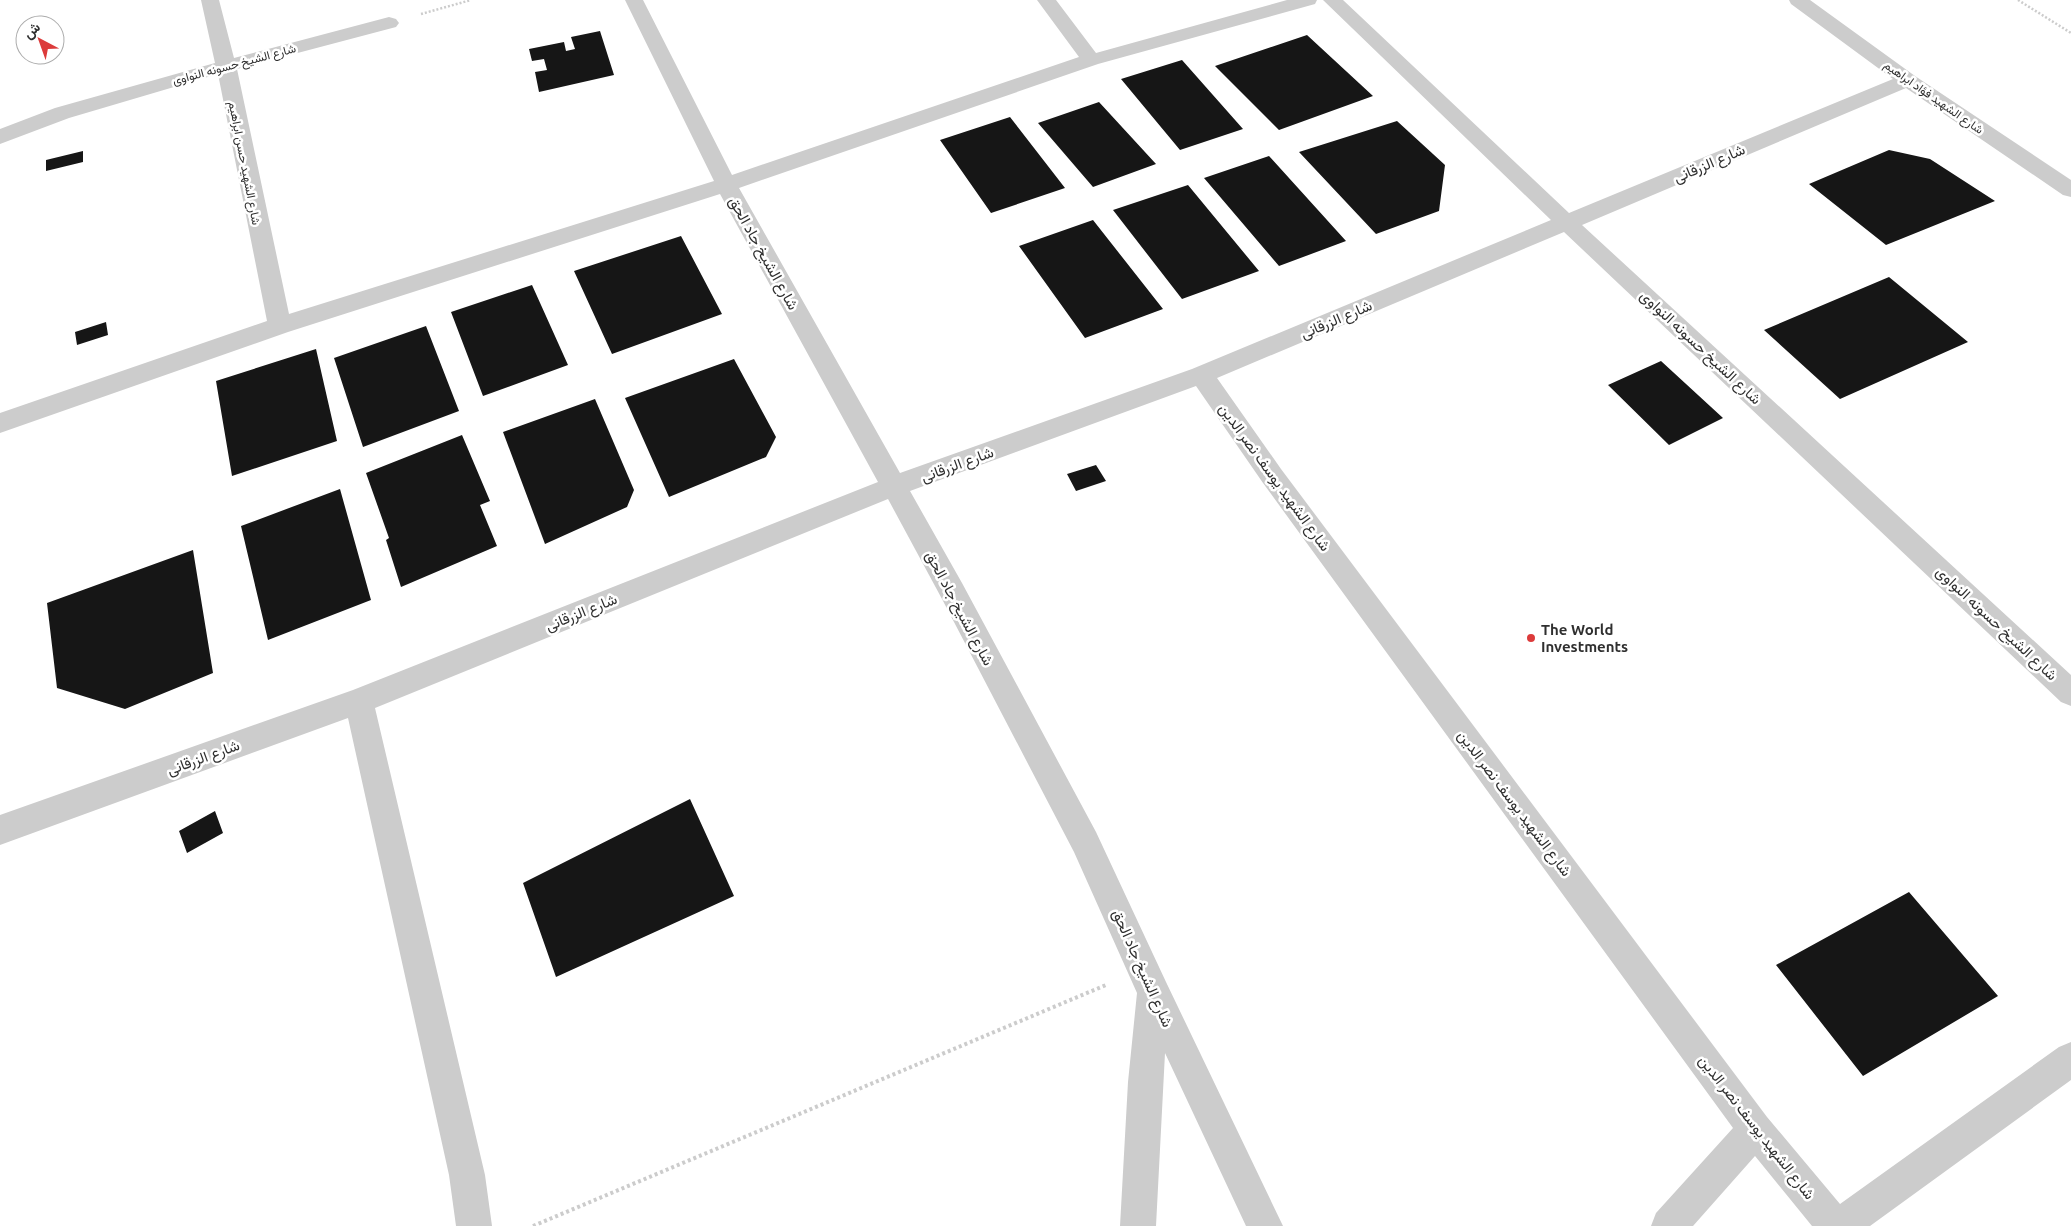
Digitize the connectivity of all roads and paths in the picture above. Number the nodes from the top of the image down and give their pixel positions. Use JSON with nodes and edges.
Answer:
{"nodes":[{"id":1,"x":210,"y":0,"type":"edge"},
{"id":2,"x":471,"y":0,"type":"edge"},
{"id":3,"x":634,"y":0,"type":"edge"},
{"id":4,"x":1046,"y":0,"type":"edge"},
{"id":5,"x":1308,"y":0,"type":"edge"},
{"id":6,"x":1332,"y":0,"type":"edge"},
{"id":7,"x":1798,"y":0,"type":"edge"},
{"id":8,"x":2018,"y":0,"type":"edge"},
{"id":9,"x":389,"y":23,"type":"joint"},
{"id":10,"x":2071,"y":33,"type":"edge"},
{"id":11,"x":1091,"y":60,"type":"junction"},
{"id":12,"x":226,"y":66,"type":"junction"},
{"id":13,"x":1908,"y":80,"type":"junction"},
{"id":14,"x":0,"y":137,"type":"edge"},
{"id":15,"x":726,"y":185,"type":"junction"},
{"id":16,"x":2071,"y":190,"type":"edge"},
{"id":17,"x":1567,"y":223,"type":"junction"},
{"id":18,"x":280,"y":326,"type":"junction"},
{"id":19,"x":1201,"y":375,"type":"junction"},
{"id":20,"x":0,"y":423,"type":"edge"},
{"id":21,"x":894,"y":486,"type":"junction"},
{"id":22,"x":2071,"y":692,"type":"edge"},
{"id":23,"x":359,"y":701,"type":"junction"},
{"id":24,"x":0,"y":830,"type":"edge"},
{"id":25,"x":1149,"y":980,"type":"junction"},
{"id":26,"x":2071,"y":1059,"type":"edge"},
{"id":27,"x":1755,"y":1129,"type":"junction"},
{"id":28,"x":474,"y":1226,"type":"edge"},
{"id":29,"x":533,"y":1226,"type":"edge"},
{"id":30,"x":1138,"y":1226,"type":"edge"},
{"id":31,"x":1265,"y":1226,"type":"edge"},
{"id":32,"x":1669,"y":1226,"type":"edge"},
{"id":33,"x":1835,"y":1226,"type":"edge"},
{"id":34,"x":1840,"y":1226,"type":"edge"}],
"edges":[{"from":1,"to":12,"type":"street","name":"شارع الشهيد حسن ابراهيم"},
{"from":2,"to":9,"type":"path"},
{"from":3,"to":15,"type":"street","name":"شارع الشيخ جاد الحق"},
{"from":4,"to":11,"type":"street"},
{"from":5,"to":11,"type":"street"},
{"from":6,"to":17,"type":"street","name":"شارع الشيخ حسونه النواوى"},
{"from":7,"to":13,"type":"street","name":"شارع الشهيد فؤاد ابراهيم"},
{"from":8,"to":10,"type":"path"},
{"from":9,"to":12,"type":"street","name":"شارع الشيخ حسونه النواوى"},
{"from":11,"to":15,"type":"street"},
{"from":12,"to":14,"type":"street","name":"شارع الشيخ حسونه النواوى"},
{"from":12,"to":18,"type":"street","name":"شارع الشهيد حسن ابراهيم"},
{"from":13,"to":16,"type":"street","name":"شارع الشهيد فؤاد ابراهيم"},
{"from":13,"to":17,"type":"street","name":"شارع الزرقانى"},
{"from":15,"to":18,"type":"street"},
{"from":15,"to":21,"type":"street","name":"شارع الشيخ جاد الحق"},
{"from":17,"to":19,"type":"street","name":"شارع الزرقانى"},
{"from":17,"to":22,"type":"street","name":"شارع الشيخ حسونه النواوى"},
{"from":18,"to":20,"type":"street"},
{"from":19,"to":21,"type":"street","name":"شارع الزرقانى"},
{"from":19,"to":27,"type":"street","name":"شارع الشهيد يوسف نصر الدين"},
{"from":21,"to":23,"type":"street","name":"شارع الزرقانى"},
{"from":21,"to":25,"type":"street","name":"شارع الشيخ جاد الحق"},
{"from":23,"to":24,"type":"street","name":"شارع الزرقانى"},
{"from":23,"to":28,"type":"street"},
{"from":25,"to":29,"type":"path"},
{"from":25,"to":30,"type":"street"},
{"from":25,"to":31,"type":"street","name":"شارع الشيخ جاد الحق"},
{"from":26,"to":34,"type":"street"},
{"from":27,"to":32,"type":"street"},
{"from":27,"to":33,"type":"street","name":"شارع الشهيد يوسف نصر الدين"}]}
